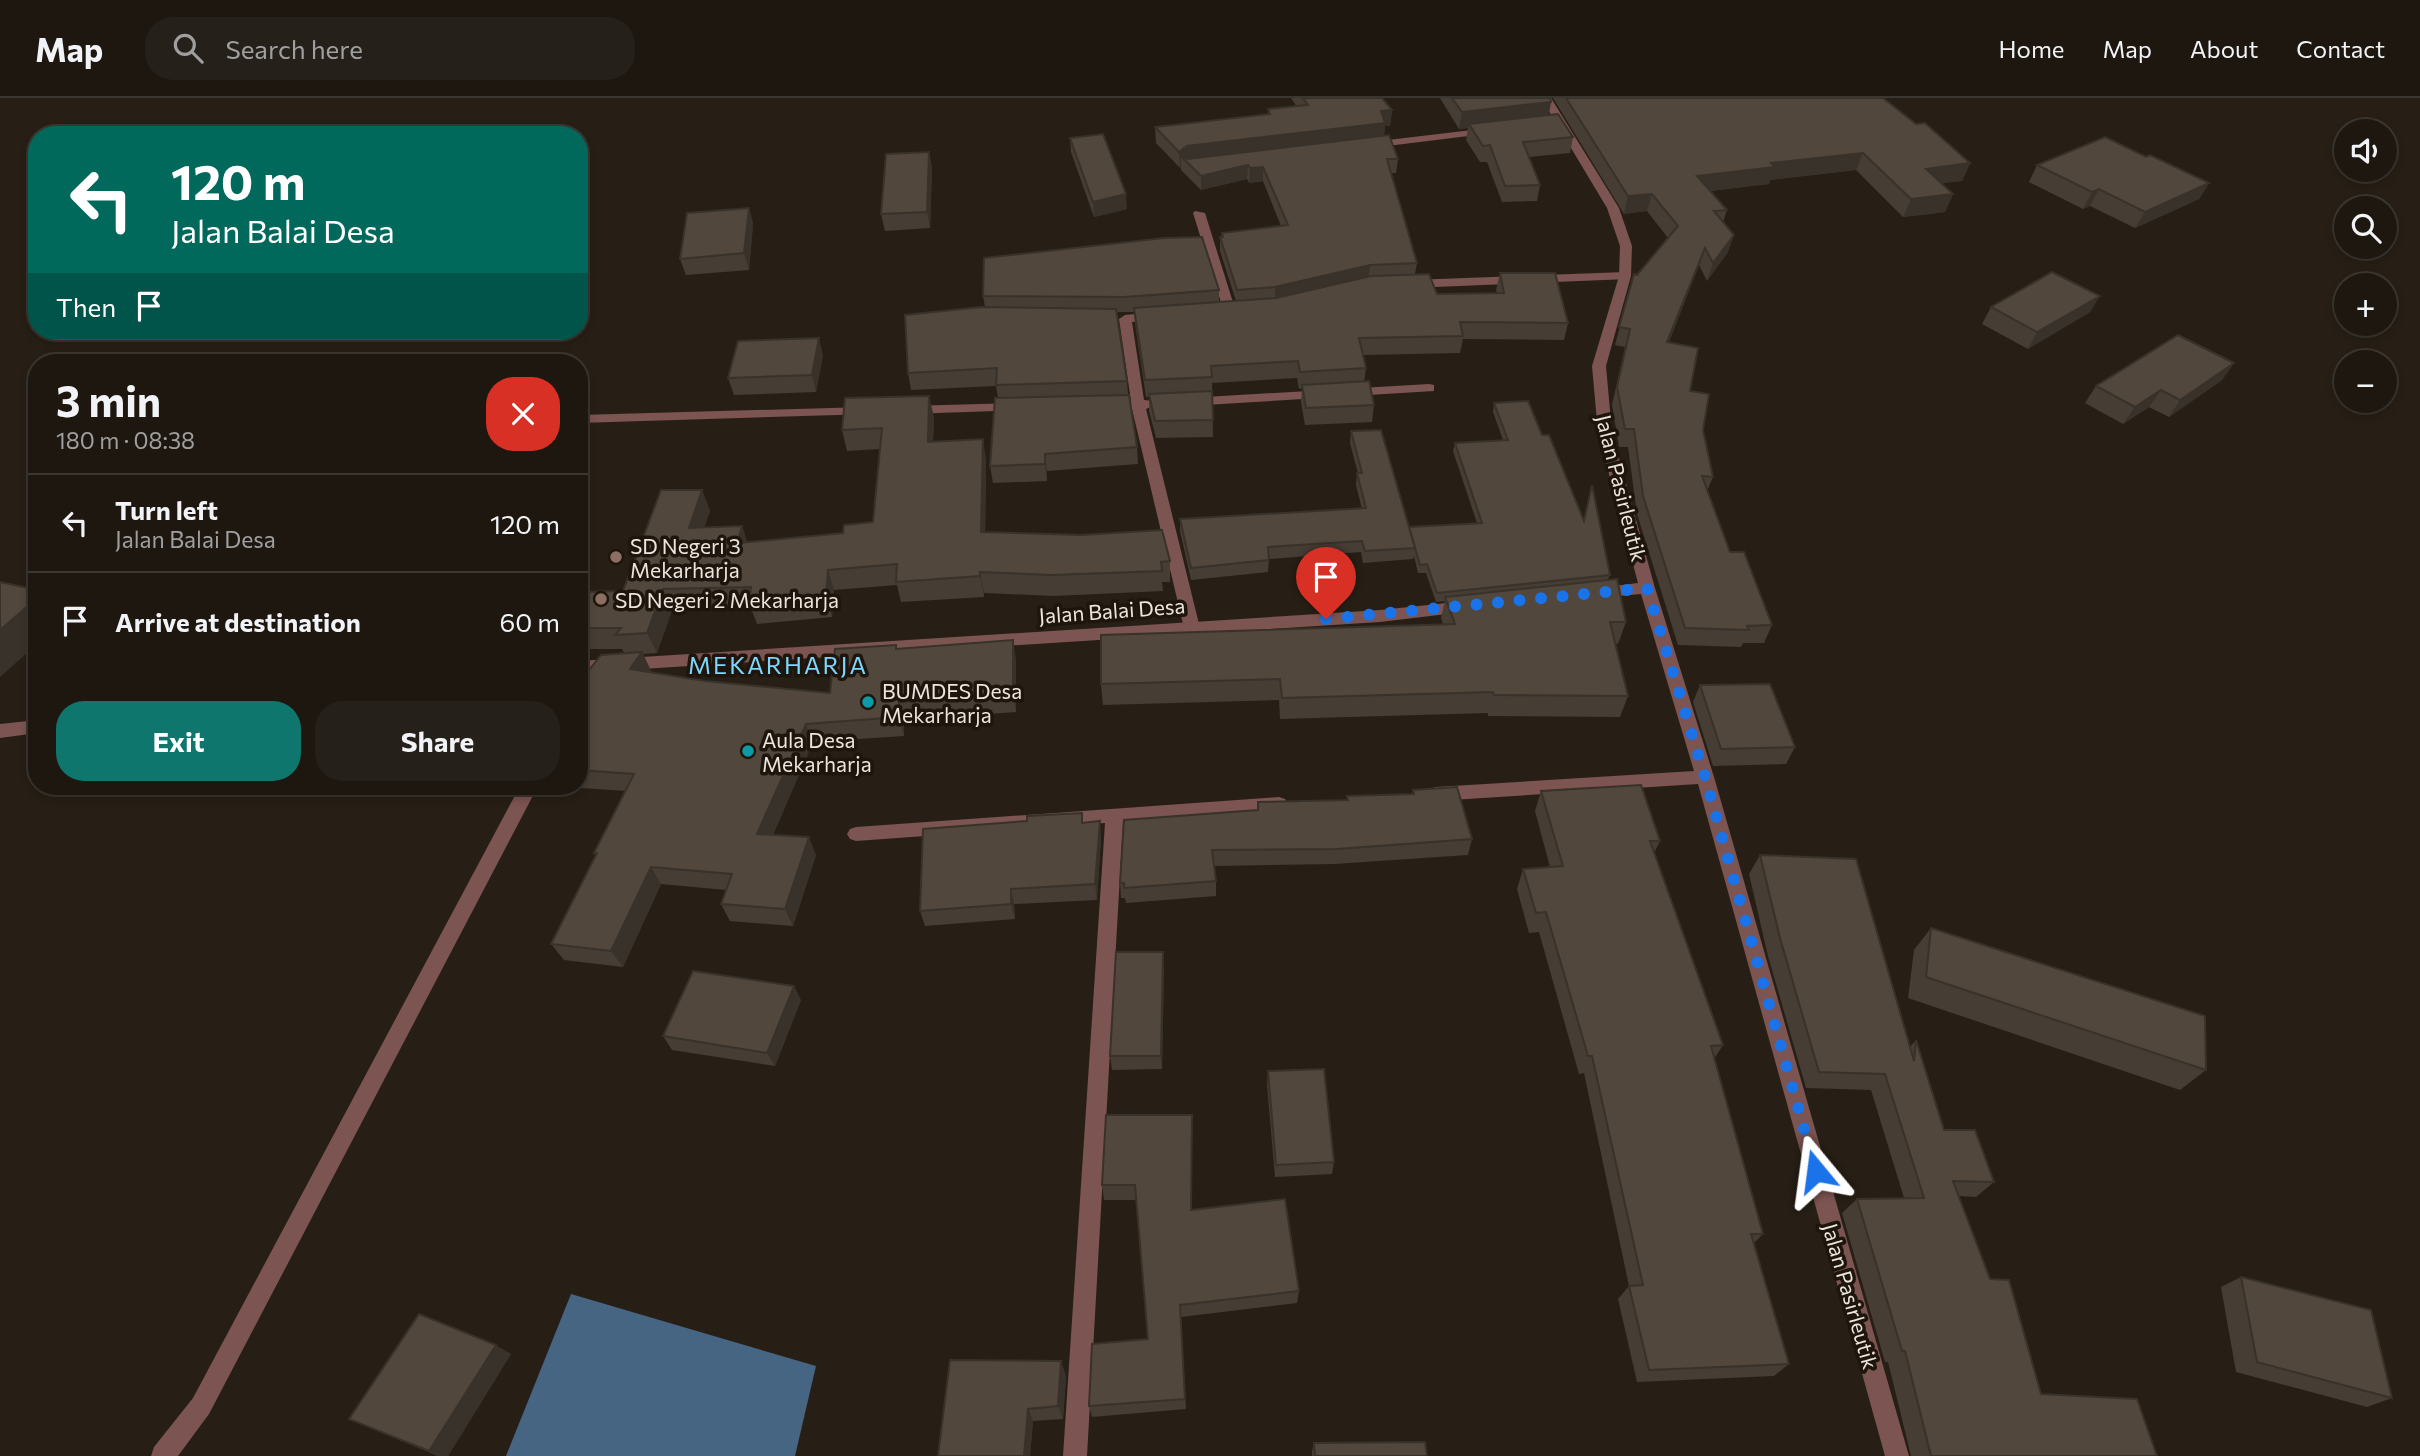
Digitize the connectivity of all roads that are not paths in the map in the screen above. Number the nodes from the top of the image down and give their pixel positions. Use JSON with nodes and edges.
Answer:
{"nodes":[{"id":1,"x":1546,"y":98,"type":"edge"},
{"id":2,"x":1504,"y":129,"type":"edge"},
{"id":3,"x":1353,"y":147,"type":"edge"},
{"id":4,"x":1199,"y":213,"type":"dead end"},
{"id":5,"x":1625,"y":276,"type":"junction"},
{"id":6,"x":1396,"y":285,"type":"edge"},
{"id":7,"x":1230,"y":312,"type":"edge"},
{"id":8,"x":1171,"y":315,"type":"edge"},
{"id":9,"x":1429,"y":388,"type":"dead end"},
{"id":10,"x":1090,"y":405,"type":"edge"},
{"id":11,"x":1138,"y":405,"type":"junction"},
{"id":12,"x":1035,"y":407,"type":"edge"},
{"id":13,"x":588,"y":419,"type":"edge"},
{"id":14,"x":1647,"y":588,"type":"junction"},
{"id":15,"x":1580,"y":595,"type":"edge"},
{"id":16,"x":1487,"y":605,"type":"edge"},
{"id":17,"x":1192,"y":628,"type":"junction"},
{"id":18,"x":588,"y":666,"type":"edge"},
{"id":19,"x":28,"y":727,"type":"edge"},
{"id":20,"x":0,"y":731,"type":"edge"},
{"id":21,"x":1705,"y":777,"type":"junction"},
{"id":22,"x":523,"y":795,"type":"edge"},
{"id":23,"x":1416,"y":795,"type":"edge"},
{"id":24,"x":1292,"y":803,"type":"edge"},
{"id":25,"x":1114,"y":814,"type":"junction"},
{"id":26,"x":856,"y":834,"type":"dead end"},
{"id":27,"x":163,"y":1456,"type":"edge"},
{"id":28,"x":1075,"y":1456,"type":"edge"},
{"id":29,"x":1897,"y":1456,"type":"edge"}],
"edges":[{"from":1,"to":5,"type":"street","name":"Jalan Pasirleutik"},
{"from":2,"to":3,"type":"street"},
{"from":4,"to":7,"type":"street"},
{"from":5,"to":6,"type":"street"},
{"from":5,"to":14,"type":"street","name":"Jalan Pasirleutik"},
{"from":8,"to":11,"type":"street"},
{"from":9,"to":11,"type":"street"},
{"from":10,"to":11,"type":"street"},
{"from":11,"to":17,"type":"street"},
{"from":12,"to":13,"type":"street"},
{"from":14,"to":15,"type":"street"},
{"from":14,"to":21,"type":"street","name":"Jalan Pasirleutik"},
{"from":16,"to":17,"type":"street","name":"Jalan Balai Desa"},
{"from":17,"to":18,"type":"street","name":"Jalan Balai Desa"},
{"from":19,"to":20,"type":"street"},
{"from":21,"to":23,"type":"street"},
{"from":21,"to":29,"type":"street","name":"Jalan Pasirleutik"},
{"from":22,"to":27,"type":"street"},
{"from":24,"to":25,"type":"street"},
{"from":25,"to":26,"type":"street"},
{"from":25,"to":28,"type":"street"}]}
